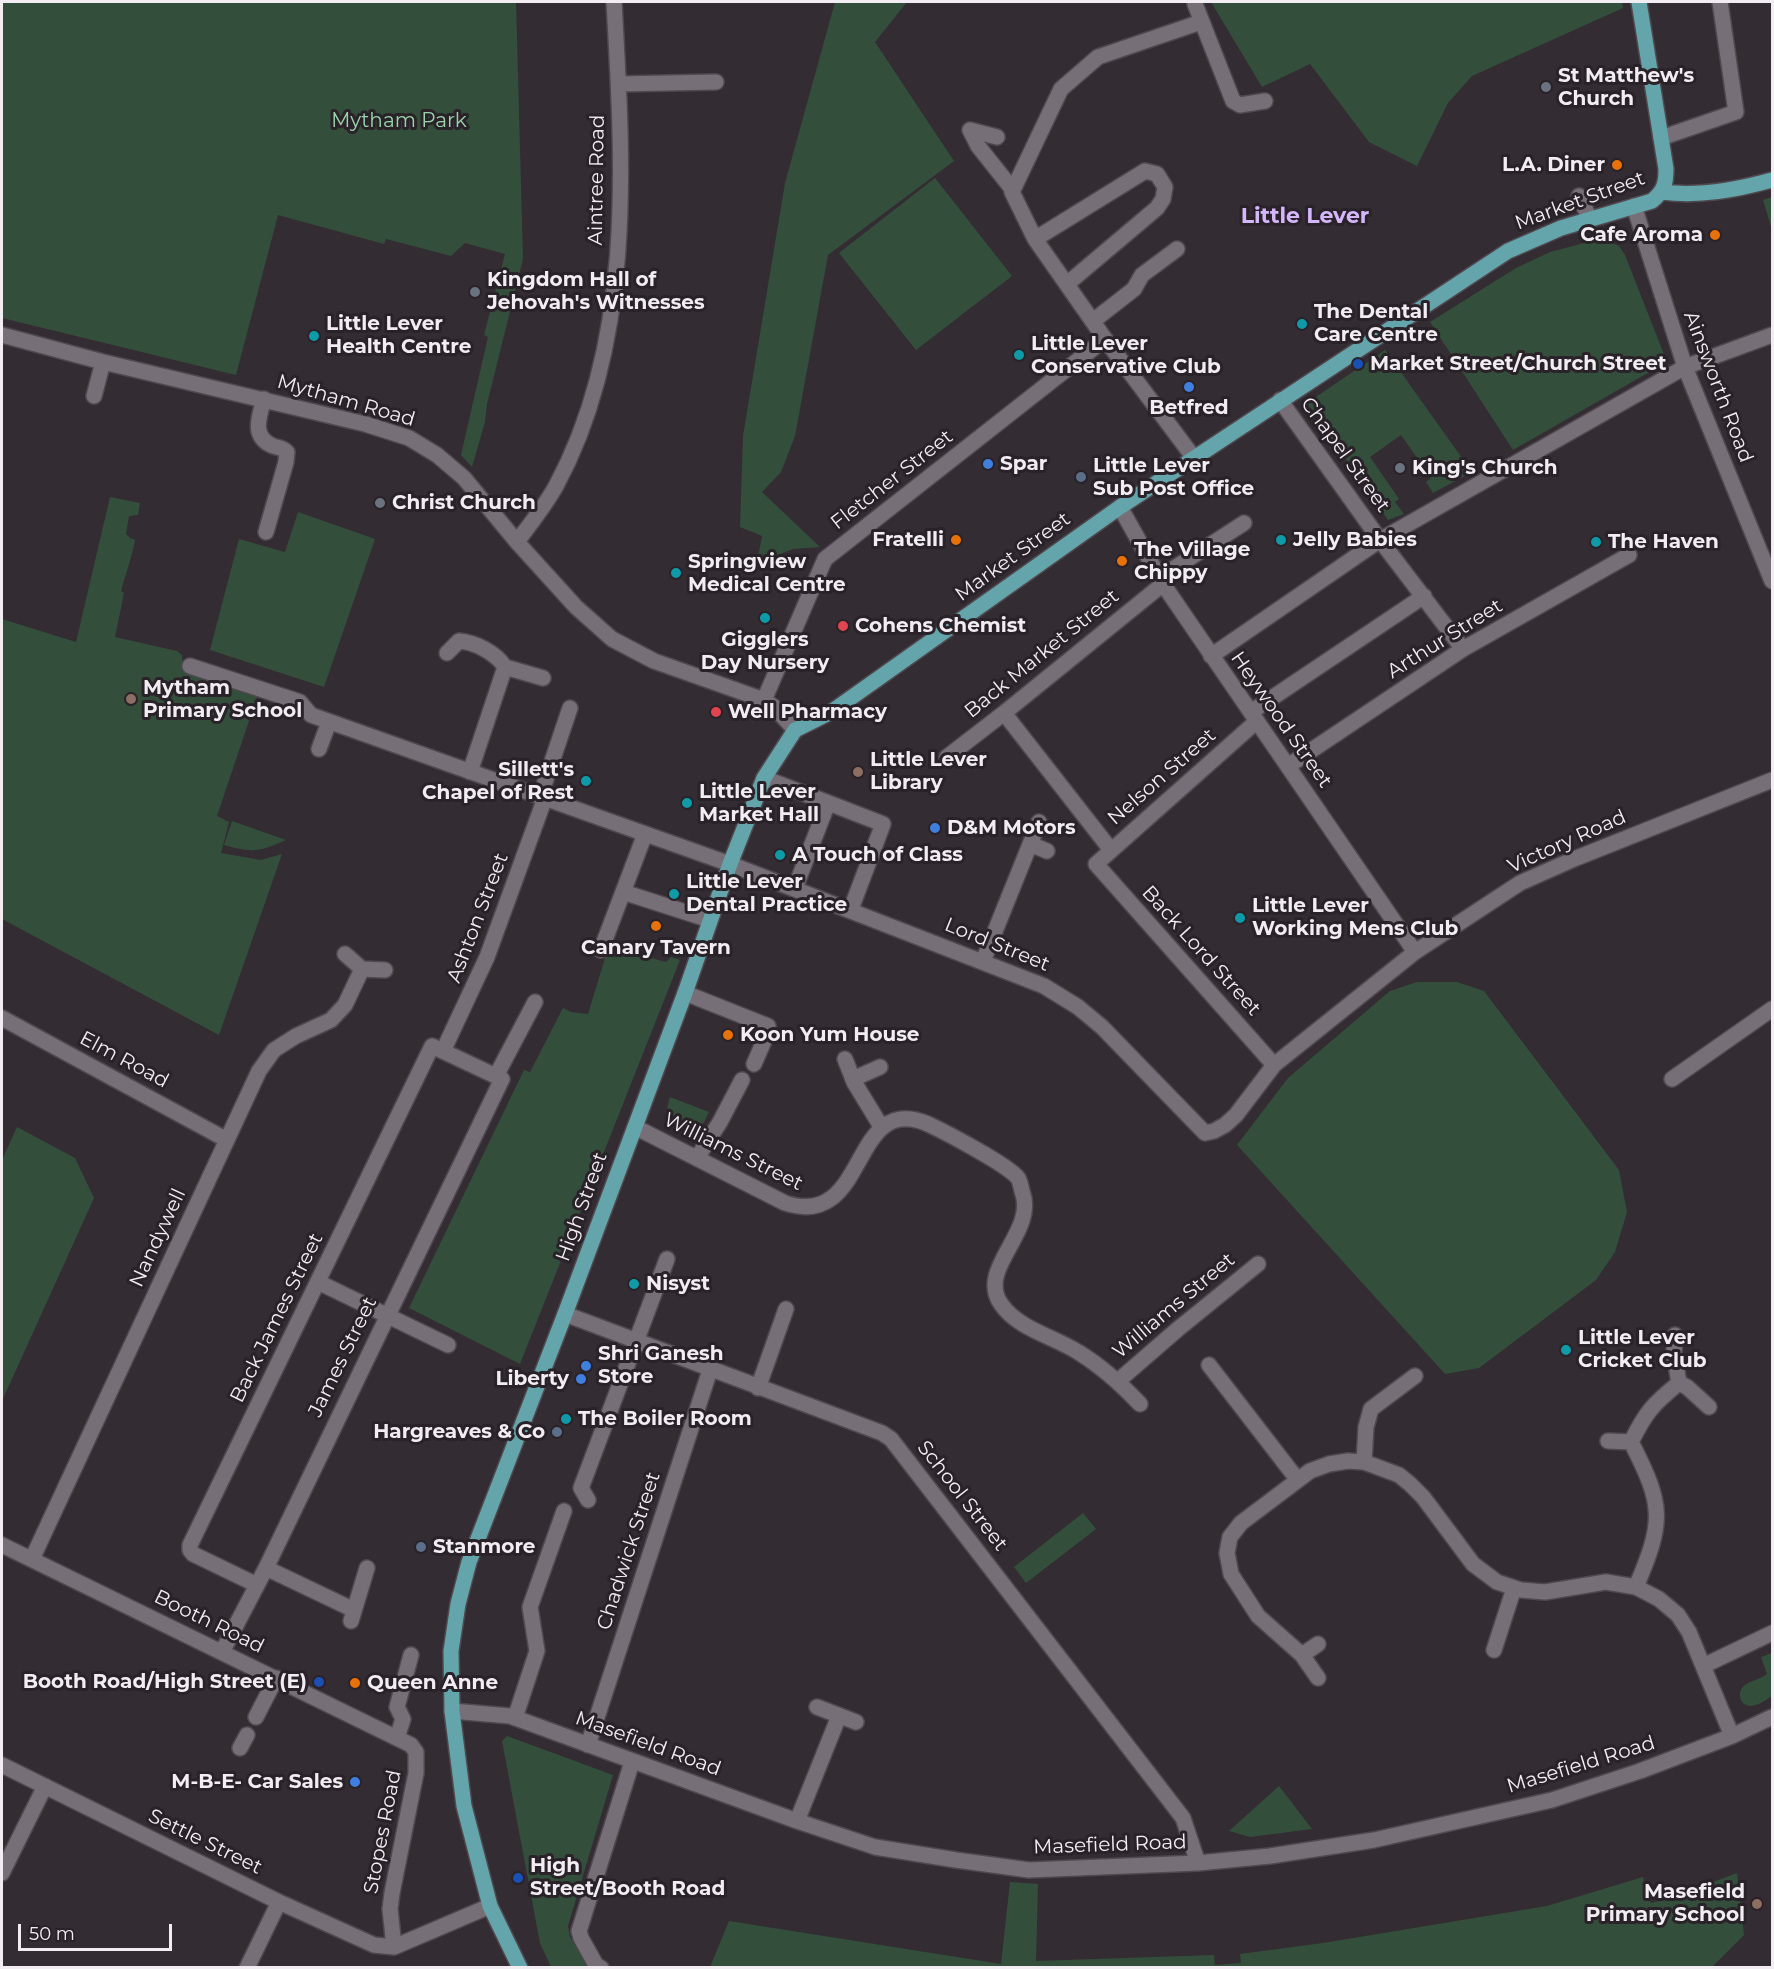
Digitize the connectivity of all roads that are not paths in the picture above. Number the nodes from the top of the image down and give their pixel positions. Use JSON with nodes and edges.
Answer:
{"nodes":[{"id":1,"x":614,"y":2,"type":"edge"},
{"id":2,"x":1639,"y":2,"type":"edge"},
{"id":3,"x":1720,"y":2,"type":"edge"},
{"id":4,"x":1195,"y":4,"type":"dead end"},
{"id":5,"x":1201,"y":22,"type":"junction"},
{"id":6,"x":716,"y":82,"type":"dead end"},
{"id":7,"x":619,"y":84,"type":"junction"},
{"id":8,"x":1265,"y":101,"type":"dead end"},
{"id":9,"x":997,"y":137,"type":"dead end"},
{"id":10,"x":1661,"y":138,"type":"junction"},
{"id":11,"x":1773,"y":180,"type":"edge"},
{"id":12,"x":1013,"y":190,"type":"junction"},
{"id":13,"x":1662,"y":192,"type":"junction"},
{"id":14,"x":1579,"y":196,"type":"dead end"},
{"id":15,"x":1634,"y":206,"type":"junction"},
{"id":16,"x":1590,"y":219,"type":"junction"},
{"id":17,"x":1035,"y":239,"type":"junction"},
{"id":18,"x":1177,"y":249,"type":"dead end"},
{"id":19,"x":1067,"y":284,"type":"junction"},
{"id":20,"x":1093,"y":321,"type":"junction"},
{"id":21,"x":2,"y":334,"type":"edge"},
{"id":22,"x":1773,"y":335,"type":"edge"},
{"id":23,"x":1105,"y":339,"type":"junction"},
{"id":24,"x":103,"y":362,"type":"junction"},
{"id":25,"x":1685,"y":368,"type":"junction"},
{"id":26,"x":94,"y":396,"type":"dead end"},
{"id":27,"x":264,"y":399,"type":"junction"},
{"id":28,"x":1280,"y":399,"type":"junction"},
{"id":29,"x":1194,"y":458,"type":"junction"},
{"id":30,"x":1120,"y":507,"type":"junction"},
{"id":31,"x":1244,"y":523,"type":"dead end"},
{"id":32,"x":266,"y":532,"type":"dead end"},
{"id":33,"x":1380,"y":540,"type":"junction"},
{"id":34,"x":517,"y":542,"type":"junction"},
{"id":35,"x":1629,"y":555,"type":"dead end"},
{"id":36,"x":1161,"y":581,"type":"junction"},
{"id":37,"x":1773,"y":581,"type":"edge"},
{"id":38,"x":1424,"y":596,"type":"junction"},
{"id":39,"x":1463,"y":649,"type":"junction"},
{"id":40,"x":447,"y":653,"type":"dead end"},
{"id":41,"x":1211,"y":656,"type":"junction"},
{"id":42,"x":190,"y":666,"type":"dead end"},
{"id":43,"x":505,"y":667,"type":"junction"},
{"id":44,"x":543,"y":678,"type":"dead end"},
{"id":45,"x":764,"y":700,"type":"junction"},
{"id":46,"x":570,"y":708,"type":"dead end"},
{"id":47,"x":1004,"y":713,"type":"junction"},
{"id":48,"x":1254,"y":717,"type":"junction"},
{"id":49,"x":329,"y":722,"type":"junction"},
{"id":50,"x":795,"y":730,"type":"junction"},
{"id":51,"x":319,"y":749,"type":"dead end"},
{"id":52,"x":947,"y":757,"type":"dead end"},
{"id":53,"x":1288,"y":766,"type":"junction"},
{"id":54,"x":470,"y":772,"type":"junction"},
{"id":55,"x":764,"y":778,"type":"junction"},
{"id":56,"x":1773,"y":780,"type":"edge"},
{"id":57,"x":543,"y":797,"type":"junction"},
{"id":58,"x":828,"y":803,"type":"junction"},
{"id":59,"x":1039,"y":822,"type":"dead end"},
{"id":60,"x":645,"y":834,"type":"junction"},
{"id":61,"x":1030,"y":844,"type":"junction"},
{"id":62,"x":1111,"y":850,"type":"junction"},
{"id":63,"x":1047,"y":851,"type":"dead end"},
{"id":64,"x":730,"y":864,"type":"junction"},
{"id":65,"x":1096,"y":864,"type":"joint"},
{"id":66,"x":795,"y":888,"type":"junction"},
{"id":67,"x":623,"y":892,"type":"junction"},
{"id":68,"x":851,"y":909,"type":"junction"},
{"id":69,"x":710,"y":920,"type":"junction"},
{"id":70,"x":601,"y":950,"type":"dead end"},
{"id":71,"x":1415,"y":952,"type":"junction"},
{"id":72,"x":345,"y":954,"type":"dead end"},
{"id":73,"x":983,"y":961,"type":"junction"},
{"id":74,"x":362,"y":969,"type":"junction"},
{"id":75,"x":385,"y":970,"type":"dead end"},
{"id":76,"x":685,"y":993,"type":"junction"},
{"id":77,"x":535,"y":1002,"type":"dead end"},
{"id":78,"x":1773,"y":1009,"type":"edge"},
{"id":79,"x":2,"y":1018,"type":"edge"},
{"id":80,"x":443,"y":1051,"type":"junction"},
{"id":81,"x":844,"y":1059,"type":"dead end"},
{"id":82,"x":754,"y":1064,"type":"dead end"},
{"id":83,"x":1274,"y":1065,"type":"junction"},
{"id":84,"x":880,"y":1066,"type":"dead end"},
{"id":85,"x":499,"y":1078,"type":"junction"},
{"id":86,"x":853,"y":1079,"type":"junction"},
{"id":87,"x":1672,"y":1079,"type":"dead end"},
{"id":88,"x":742,"y":1080,"type":"dead end"},
{"id":89,"x":635,"y":1127,"type":"junction"},
{"id":90,"x":882,"y":1128,"type":"junction"},
{"id":91,"x":1205,"y":1133,"type":"joint"},
{"id":92,"x":227,"y":1140,"type":"junction"},
{"id":93,"x":697,"y":1158,"type":"junction"},
{"id":94,"x":667,"y":1259,"type":"dead end"},
{"id":95,"x":1258,"y":1264,"type":"dead end"},
{"id":96,"x":318,"y":1282,"type":"junction"},
{"id":97,"x":786,"y":1310,"type":"dead end"},
{"id":98,"x":565,"y":1314,"type":"junction"},
{"id":99,"x":386,"y":1315,"type":"junction"},
{"id":100,"x":1675,"y":1335,"type":"dead end"},
{"id":101,"x":637,"y":1342,"type":"junction"},
{"id":102,"x":448,"y":1346,"type":"dead end"},
{"id":103,"x":1209,"y":1365,"type":"dead end"},
{"id":104,"x":710,"y":1370,"type":"junction"},
{"id":105,"x":1415,"y":1376,"type":"dead end"},
{"id":106,"x":1118,"y":1381,"type":"junction"},
{"id":107,"x":1679,"y":1383,"type":"junction"},
{"id":108,"x":758,"y":1388,"type":"junction"},
{"id":109,"x":1140,"y":1404,"type":"dead end"},
{"id":110,"x":1709,"y":1407,"type":"dead end"},
{"id":111,"x":1608,"y":1441,"type":"dead end"},
{"id":112,"x":1631,"y":1442,"type":"junction"},
{"id":113,"x":1365,"y":1462,"type":"junction"},
{"id":114,"x":1298,"y":1479,"type":"junction"},
{"id":115,"x":588,"y":1500,"type":"dead end"},
{"id":116,"x":564,"y":1511,"type":"dead end"},
{"id":117,"x":2,"y":1545,"type":"edge"},
{"id":118,"x":32,"y":1559,"type":"junction"},
{"id":119,"x":266,"y":1568,"type":"junction"},
{"id":120,"x":367,"y":1568,"type":"dead end"},
{"id":121,"x":257,"y":1585,"type":"junction"},
{"id":122,"x":1636,"y":1587,"type":"junction"},
{"id":123,"x":1514,"y":1588,"type":"junction"},
{"id":124,"x":1773,"y":1633,"type":"edge"},
{"id":125,"x":1318,"y":1644,"type":"dead end"},
{"id":126,"x":1494,"y":1650,"type":"dead end"},
{"id":127,"x":222,"y":1652,"type":"junction"},
{"id":128,"x":411,"y":1655,"type":"dead end"},
{"id":129,"x":1302,"y":1655,"type":"junction"},
{"id":130,"x":1703,"y":1666,"type":"junction"},
{"id":131,"x":276,"y":1678,"type":"junction"},
{"id":132,"x":1318,"y":1678,"type":"dead end"},
{"id":133,"x":818,"y":1707,"type":"dead end"},
{"id":134,"x":452,"y":1711,"type":"junction"},
{"id":135,"x":839,"y":1716,"type":"junction"},
{"id":136,"x":256,"y":1717,"type":"dead end"},
{"id":137,"x":1773,"y":1717,"type":"edge"},
{"id":138,"x":515,"y":1718,"type":"junction"},
{"id":139,"x":856,"y":1722,"type":"dead end"},
{"id":140,"x":1732,"y":1736,"type":"junction"},
{"id":141,"x":398,"y":1738,"type":"junction"},
{"id":142,"x":588,"y":1745,"type":"junction"},
{"id":143,"x":632,"y":1762,"type":"junction"},
{"id":144,"x":2,"y":1765,"type":"edge"},
{"id":145,"x":45,"y":1786,"type":"junction"},
{"id":146,"x":797,"y":1821,"type":"junction"},
{"id":147,"x":1198,"y":1863,"type":"junction"},
{"id":148,"x":2,"y":1873,"type":"edge"},
{"id":149,"x":279,"y":1902,"type":"junction"},
{"id":150,"x":490,"y":1906,"type":"junction"},
{"id":151,"x":394,"y":1947,"type":"junction"},
{"id":152,"x":599,"y":1966,"type":"edge"},
{"id":153,"x":247,"y":1968,"type":"edge"},
{"id":154,"x":520,"y":1968,"type":"edge"}],
"edges":[{"from":1,"to":7,"type":"street","name":"Aintree Road"},
{"from":2,"to":10,"type":"main road"},
{"from":3,"to":10,"type":"street"},
{"from":4,"to":5,"type":"street"},
{"from":5,"to":8,"type":"street"},
{"from":5,"to":12,"type":"street"},
{"from":6,"to":7,"type":"street"},
{"from":7,"to":34,"type":"street","name":"Aintree Road"},
{"from":9,"to":12,"type":"street"},
{"from":10,"to":13,"type":"main road"},
{"from":11,"to":13,"type":"main road"},
{"from":12,"to":17,"type":"street"},
{"from":13,"to":15,"type":"main road","name":"Market Street"},
{"from":14,"to":16,"type":"street"},
{"from":15,"to":16,"type":"main road","name":"Market Street"},
{"from":15,"to":25,"type":"street","name":"Ainsworth Road"},
{"from":16,"to":28,"type":"main road","name":"Market Street"},
{"from":17,"to":19,"type":"street"},
{"from":17,"to":19,"type":"street"},
{"from":18,"to":20,"type":"street"},
{"from":19,"to":20,"type":"street"},
{"from":20,"to":23,"type":"street"},
{"from":21,"to":24,"type":"street","name":"Mytham Road"},
{"from":22,"to":25,"type":"street"},
{"from":23,"to":29,"type":"street"},
{"from":23,"to":45,"type":"street","name":"Fletcher Street"},
{"from":24,"to":26,"type":"street"},
{"from":24,"to":27,"type":"street","name":"Mytham Road"},
{"from":25,"to":33,"type":"street"},
{"from":25,"to":37,"type":"street","name":"Ainsworth Road"},
{"from":27,"to":32,"type":"street"},
{"from":27,"to":34,"type":"street","name":"Mytham Road"},
{"from":28,"to":29,"type":"main road","name":"Market Street"},
{"from":28,"to":33,"type":"street","name":"Chapel Street"},
{"from":29,"to":30,"type":"main road","name":"Market Street"},
{"from":30,"to":36,"type":"street","name":"Heywood Street"},
{"from":30,"to":50,"type":"main road","name":"Market Street"},
{"from":31,"to":36,"type":"street","name":"Back Market Street"},
{"from":33,"to":38,"type":"street","name":"Chapel Street"},
{"from":33,"to":41,"type":"street"},
{"from":34,"to":45,"type":"street","name":"Mytham Road"},
{"from":35,"to":39,"type":"street","name":"Arthur Street"},
{"from":36,"to":41,"type":"street","name":"Heywood Street"},
{"from":36,"to":47,"type":"street","name":"Back Market Street"},
{"from":38,"to":39,"type":"street","name":"Chapel Street"},
{"from":38,"to":48,"type":"street","name":"Nelson Street"},
{"from":39,"to":53,"type":"street","name":"Arthur Street"},
{"from":40,"to":43,"type":"street"},
{"from":41,"to":48,"type":"street","name":"Heywood Street"},
{"from":42,"to":49,"type":"street","name":"Lord Street"},
{"from":43,"to":44,"type":"street"},
{"from":43,"to":54,"type":"street"},
{"from":45,"to":50,"type":"street","name":"Mytham Road"},
{"from":46,"to":57,"type":"street","name":"Ashton Street"},
{"from":47,"to":52,"type":"street","name":"Back Market Street"},
{"from":47,"to":62,"type":"street"},
{"from":48,"to":53,"type":"street","name":"Heywood Street"},
{"from":48,"to":62,"type":"street","name":"Nelson Street"},
{"from":49,"to":51,"type":"street"},
{"from":49,"to":54,"type":"street","name":"Lord Street"},
{"from":50,"to":55,"type":"main road","name":"High Street"},
{"from":53,"to":71,"type":"street","name":"Heywood Street"},
{"from":54,"to":57,"type":"street","name":"Lord Street"},
{"from":55,"to":58,"type":"street"},
{"from":55,"to":64,"type":"main road","name":"High Street"},
{"from":56,"to":71,"type":"street","name":"Victory Road"},
{"from":57,"to":60,"type":"street","name":"Lord Street"},
{"from":57,"to":80,"type":"street","name":"Ashton Street"},
{"from":58,"to":66,"type":"street"},
{"from":58,"to":68,"type":"street"},
{"from":59,"to":61,"type":"street"},
{"from":60,"to":64,"type":"street","name":"Lord Street"},
{"from":60,"to":67,"type":"street"},
{"from":61,"to":63,"type":"street"},
{"from":61,"to":73,"type":"street"},
{"from":62,"to":65,"type":"street","name":"Nelson Street"},
{"from":64,"to":66,"type":"street","name":"Lord Street"},
{"from":64,"to":69,"type":"main road","name":"High Street"},
{"from":65,"to":83,"type":"street","name":"Back Lord Street"},
{"from":66,"to":68,"type":"street","name":"Lord Street"},
{"from":67,"to":69,"type":"street"},
{"from":67,"to":70,"type":"street"},
{"from":68,"to":73,"type":"street","name":"Lord Street"},
{"from":69,"to":76,"type":"main road","name":"High Street"},
{"from":71,"to":83,"type":"street","name":"Victory Road"},
{"from":72,"to":74,"type":"street"},
{"from":73,"to":91,"type":"street","name":"Lord Street"},
{"from":74,"to":75,"type":"street"},
{"from":74,"to":92,"type":"street","name":"Nandywell"},
{"from":76,"to":82,"type":"street"},
{"from":76,"to":89,"type":"main road","name":"High Street"},
{"from":77,"to":85,"type":"street","name":"James Street"},
{"from":78,"to":87,"type":"street"},
{"from":79,"to":92,"type":"street","name":"Elm Road"},
{"from":80,"to":85,"type":"street"},
{"from":80,"to":96,"type":"street","name":"Back James Street"},
{"from":81,"to":86,"type":"street"},
{"from":83,"to":91,"type":"street","name":"Victory Road"},
{"from":84,"to":86,"type":"street"},
{"from":85,"to":99,"type":"street","name":"James Street"},
{"from":86,"to":90,"type":"street"},
{"from":88,"to":93,"type":"street"},
{"from":89,"to":93,"type":"street","name":"Williams Street"},
{"from":89,"to":98,"type":"main road","name":"High Street"},
{"from":90,"to":93,"type":"street","name":"Williams Street"},
{"from":90,"to":106,"type":"street","name":"Williams Street"},
{"from":92,"to":118,"type":"street","name":"Nandywell"},
{"from":94,"to":101,"type":"street"},
{"from":95,"to":106,"type":"street","name":"Williams Street"},
{"from":96,"to":99,"type":"street"},
{"from":96,"to":121,"type":"street","name":"Back James Street"},
{"from":97,"to":108,"type":"street"},
{"from":98,"to":101,"type":"street","name":"School Street"},
{"from":98,"to":134,"type":"main road","name":"High Street"},
{"from":99,"to":102,"type":"street"},
{"from":99,"to":119,"type":"street","name":"James Street"},
{"from":100,"to":107,"type":"street"},
{"from":101,"to":104,"type":"street","name":"School Street"},
{"from":101,"to":115,"type":"street"},
{"from":103,"to":114,"type":"street"},
{"from":104,"to":108,"type":"street","name":"School Street"},
{"from":104,"to":142,"type":"street","name":"Chadwick Street"},
{"from":105,"to":113,"type":"street"},
{"from":106,"to":109,"type":"street","name":"Williams Street"},
{"from":107,"to":110,"type":"street"},
{"from":107,"to":112,"type":"street"},
{"from":108,"to":147,"type":"street","name":"School Street"},
{"from":111,"to":112,"type":"street"},
{"from":112,"to":122,"type":"street"},
{"from":113,"to":114,"type":"street"},
{"from":113,"to":123,"type":"street"},
{"from":114,"to":129,"type":"street"},
{"from":116,"to":138,"type":"street"},
{"from":117,"to":118,"type":"street","name":"Booth Road"},
{"from":118,"to":127,"type":"street","name":"Booth Road"},
{"from":119,"to":120,"type":"street"},
{"from":119,"to":121,"type":"street","name":"James Street"},
{"from":121,"to":127,"type":"street","name":"James Street"},
{"from":122,"to":123,"type":"street"},
{"from":122,"to":130,"type":"street"},
{"from":123,"to":126,"type":"street"},
{"from":124,"to":130,"type":"street"},
{"from":125,"to":129,"type":"street"},
{"from":127,"to":131,"type":"street","name":"Booth Road"},
{"from":128,"to":141,"type":"street"},
{"from":129,"to":132,"type":"street"},
{"from":130,"to":140,"type":"street"},
{"from":131,"to":136,"type":"street"},
{"from":131,"to":141,"type":"street","name":"Booth Road"},
{"from":133,"to":135,"type":"street"},
{"from":134,"to":138,"type":"street","name":"Masefield Road"},
{"from":134,"to":150,"type":"main road"},
{"from":135,"to":139,"type":"street"},
{"from":135,"to":146,"type":"street"},
{"from":137,"to":140,"type":"street","name":"Masefield Road"},
{"from":138,"to":142,"type":"street","name":"Masefield Road"},
{"from":140,"to":147,"type":"street","name":"Masefield Road"},
{"from":141,"to":151,"type":"street","name":"Stopes Road"},
{"from":142,"to":143,"type":"street","name":"Masefield Road"},
{"from":143,"to":146,"type":"street","name":"Masefield Road"},
{"from":143,"to":152,"type":"street"},
{"from":144,"to":145,"type":"street","name":"Settle Street"},
{"from":145,"to":148,"type":"street"},
{"from":145,"to":149,"type":"street","name":"Settle Street"},
{"from":146,"to":147,"type":"street","name":"Masefield Road"},
{"from":149,"to":151,"type":"street","name":"Settle Street"},
{"from":149,"to":153,"type":"street"},
{"from":150,"to":151,"type":"street"},
{"from":150,"to":154,"type":"main road"}]}
